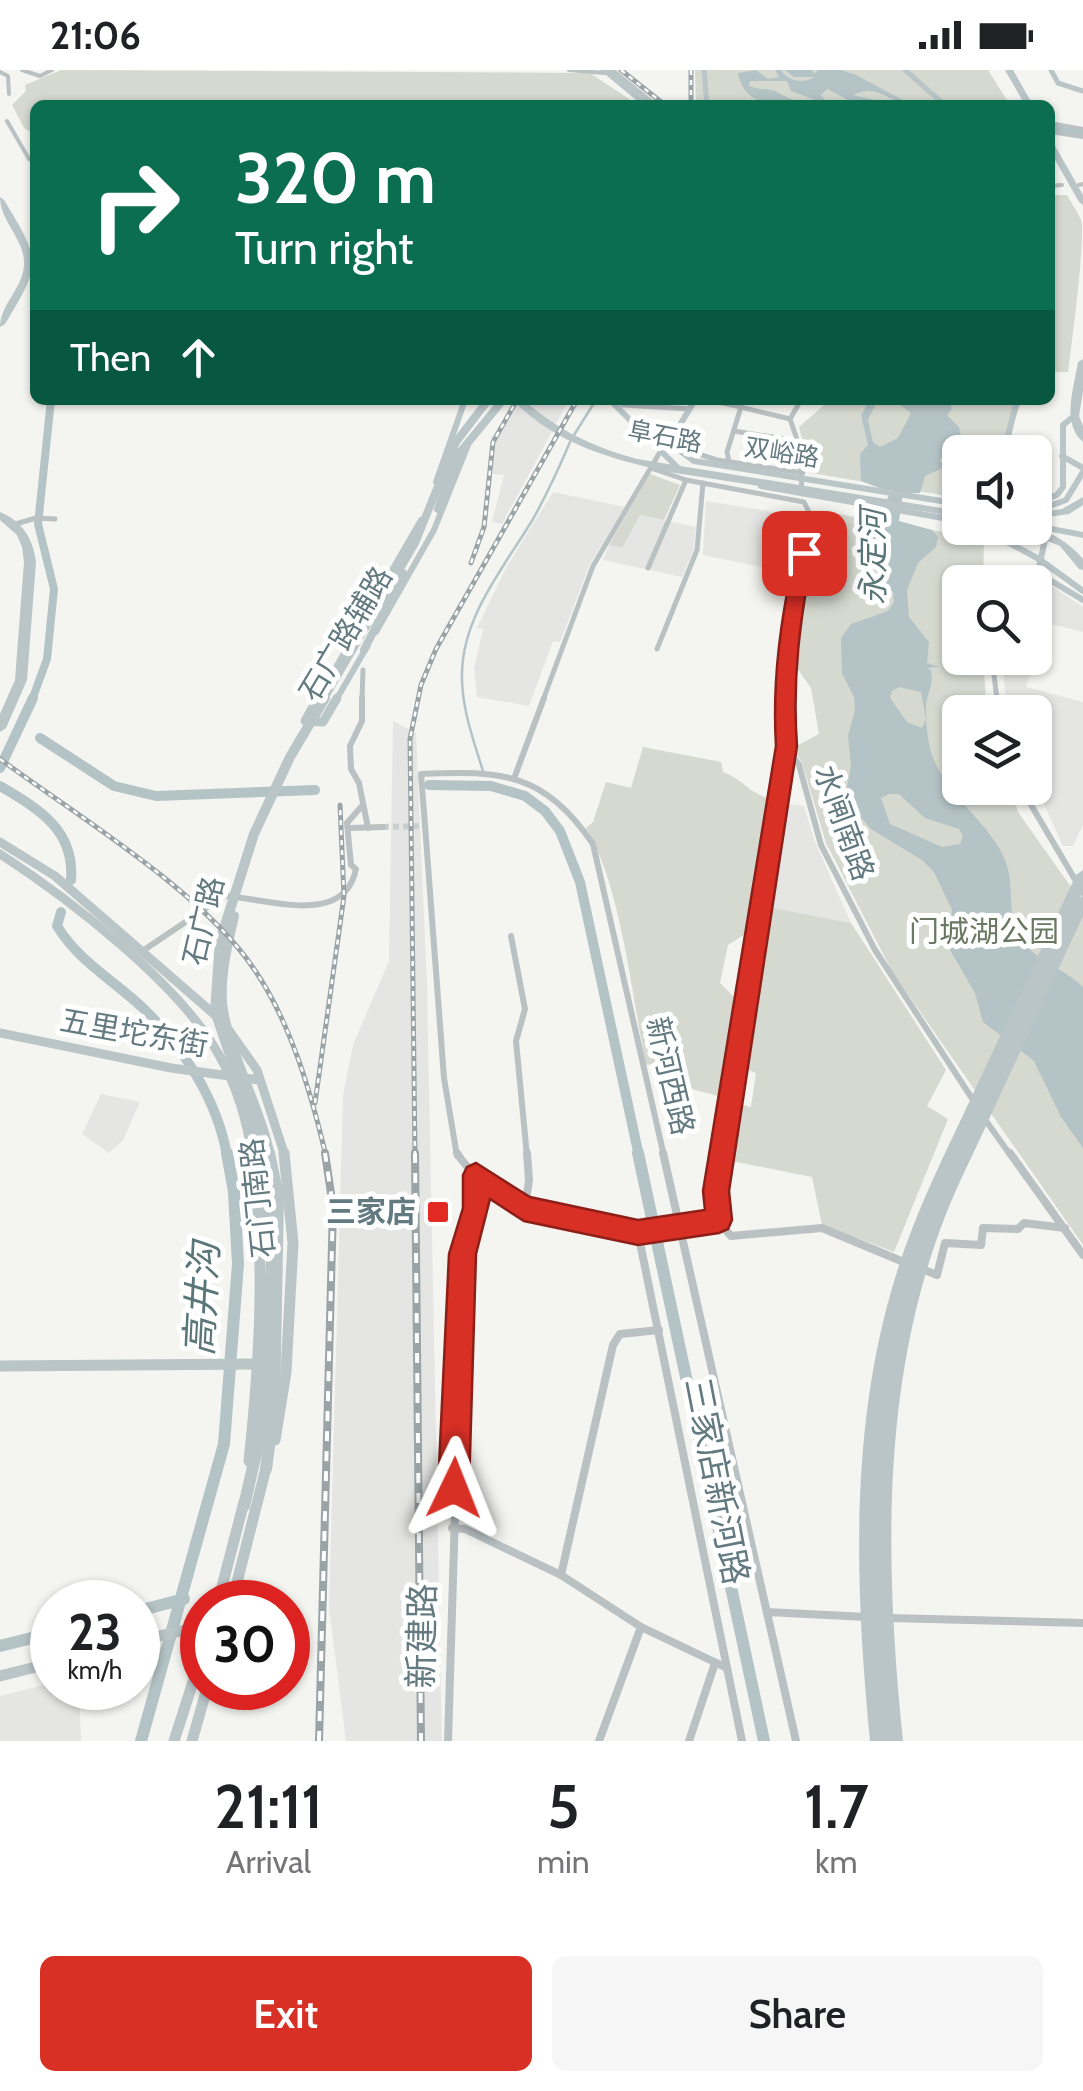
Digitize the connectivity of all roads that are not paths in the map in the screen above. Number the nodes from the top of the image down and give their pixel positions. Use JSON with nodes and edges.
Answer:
{"nodes":[{"id":1,"x":22,"y":70,"type":"edge"},
{"id":2,"x":52,"y":70,"type":"edge"},
{"id":3,"x":569,"y":70,"type":"edge"},
{"id":4,"x":704,"y":70,"type":"edge"},
{"id":5,"x":905,"y":70,"type":"edge"},
{"id":6,"x":1006,"y":70,"type":"edge"},
{"id":7,"x":1053,"y":70,"type":"edge"},
{"id":8,"x":607,"y":71,"type":"edge"},
{"id":9,"x":0,"y":72,"type":"edge"},
{"id":10,"x":1083,"y":90,"type":"edge"},
{"id":11,"x":8,"y":94,"type":"dead end"},
{"id":12,"x":643,"y":100,"type":"edge"},
{"id":13,"x":707,"y":100,"type":"edge"},
{"id":14,"x":939,"y":100,"type":"edge"},
{"id":15,"x":1023,"y":100,"type":"edge"},
{"id":16,"x":6,"y":121,"type":"dead end"},
{"id":17,"x":1055,"y":124,"type":"edge"},
{"id":18,"x":1083,"y":129,"type":"edge"},
{"id":19,"x":1055,"y":133,"type":"edge"},
{"id":20,"x":1083,"y":137,"type":"edge"},
{"id":21,"x":1055,"y":153,"type":"edge"},
{"id":22,"x":30,"y":159,"type":"edge"},
{"id":23,"x":1055,"y":162,"type":"edge"},
{"id":24,"x":1062,"y":185,"type":"dead end"},
{"id":25,"x":1055,"y":186,"type":"edge"},
{"id":26,"x":0,"y":192,"type":"edge"},
{"id":27,"x":0,"y":200,"type":"edge"},
{"id":28,"x":1083,"y":202,"type":"edge"},
{"id":29,"x":1083,"y":210,"type":"edge"},
{"id":30,"x":30,"y":245,"type":"edge"},
{"id":31,"x":30,"y":246,"type":"edge"},
{"id":32,"x":30,"y":268,"type":"edge"},
{"id":33,"x":30,"y":278,"type":"edge"},
{"id":34,"x":0,"y":328,"type":"edge"},
{"id":35,"x":1083,"y":362,"type":"edge"},
{"id":36,"x":1082,"y":373,"type":"edge"},
{"id":37,"x":463,"y":405,"type":"edge"},
{"id":38,"x":485,"y":405,"type":"edge"},
{"id":39,"x":497,"y":405,"type":"edge"},
{"id":40,"x":499,"y":405,"type":"edge"},
{"id":41,"x":523,"y":405,"type":"edge"},
{"id":42,"x":533,"y":405,"type":"edge"},
{"id":43,"x":616,"y":405,"type":"edge"},
{"id":44,"x":627,"y":405,"type":"edge"},
{"id":45,"x":652,"y":405,"type":"edge"},
{"id":46,"x":693,"y":405,"type":"edge"},
{"id":47,"x":730,"y":405,"type":"edge"},
{"id":48,"x":798,"y":405,"type":"edge"},
{"id":49,"x":1016,"y":405,"type":"edge"},
{"id":50,"x":741,"y":408,"type":"junction"},
{"id":51,"x":690,"y":409,"type":"junction"},
{"id":52,"x":1074,"y":416,"type":"junction"},
{"id":53,"x":790,"y":419,"type":"junction"},
{"id":54,"x":734,"y":432,"type":"junction"},
{"id":55,"x":1008,"y":435,"type":"edge"},
{"id":56,"x":1083,"y":440,"type":"edge"},
{"id":57,"x":798,"y":441,"type":"junction"},
{"id":58,"x":669,"y":446,"type":"junction"},
{"id":59,"x":660,"y":452,"type":"junction"},
{"id":60,"x":453,"y":455,"type":"junction"},
{"id":61,"x":1062,"y":456,"type":"junction"},
{"id":62,"x":732,"y":465,"type":"junction"},
{"id":63,"x":651,"y":468,"type":"junction"},
{"id":64,"x":1083,"y":470,"type":"edge"},
{"id":65,"x":804,"y":476,"type":"junction"},
{"id":66,"x":686,"y":480,"type":"junction"},
{"id":67,"x":703,"y":483,"type":"junction"},
{"id":68,"x":867,"y":494,"type":"junction"},
{"id":69,"x":804,"y":496,"type":"junction"},
{"id":70,"x":854,"y":497,"type":"junction"},
{"id":71,"x":1083,"y":500,"type":"edge"},
{"id":72,"x":942,"y":508,"type":"edge"},
{"id":73,"x":1052,"y":508,"type":"edge"},
{"id":74,"x":942,"y":509,"type":"edge"},
{"id":75,"x":942,"y":509,"type":"edge"},
{"id":76,"x":942,"y":510,"type":"edge"},
{"id":77,"x":1052,"y":515,"type":"edge"},
{"id":78,"x":55,"y":519,"type":"dead end"},
{"id":79,"x":10,"y":521,"type":"edge"},
{"id":80,"x":1052,"y":524,"type":"edge"},
{"id":81,"x":1083,"y":532,"type":"edge"},
{"id":82,"x":1052,"y":539,"type":"edge"},
{"id":83,"x":1009,"y":545,"type":"edge"},
{"id":84,"x":1080,"y":560,"type":"edge"},
{"id":85,"x":1042,"y":565,"type":"edge"},
{"id":86,"x":648,"y":568,"type":"dead end"},
{"id":87,"x":403,"y":573,"type":"junction"},
{"id":88,"x":1052,"y":579,"type":"edge"},
{"id":89,"x":1083,"y":591,"type":"edge"},
{"id":90,"x":383,"y":597,"type":"junction"},
{"id":91,"x":1083,"y":600,"type":"edge"},
{"id":92,"x":658,"y":649,"type":"dead end"},
{"id":93,"x":364,"y":650,"type":"junction"},
{"id":94,"x":341,"y":656,"type":"junction"},
{"id":95,"x":363,"y":670,"type":"dead end"},
{"id":96,"x":332,"y":686,"type":"junction"},
{"id":97,"x":0,"y":725,"type":"edge"},
{"id":98,"x":786,"y":746,"type":"junction"},
{"id":99,"x":516,"y":776,"type":"junction"},
{"id":100,"x":1031,"y":805,"type":"edge"},
{"id":101,"x":361,"y":807,"type":"junction"},
{"id":102,"x":384,"y":827,"type":"tunnel mouth"},
{"id":103,"x":349,"y":828,"type":"junction"},
{"id":104,"x":368,"y":828,"type":"junction"},
{"id":105,"x":0,"y":842,"type":"edge"},
{"id":106,"x":0,"y":854,"type":"edge"},
{"id":107,"x":1083,"y":875,"type":"edge"},
{"id":108,"x":55,"y":876,"type":"joint"},
{"id":109,"x":1083,"y":893,"type":"edge"},
{"id":110,"x":1083,"y":902,"type":"edge"},
{"id":111,"x":511,"y":936,"type":"dead end"},
{"id":112,"x":136,"y":954,"type":"junction"},
{"id":113,"x":1,"y":1036,"type":"edge"},
{"id":114,"x":227,"y":1076,"type":"junction"},
{"id":115,"x":260,"y":1080,"type":"junction"},
{"id":116,"x":476,"y":1175,"type":"junction"},
{"id":117,"x":524,"y":1208,"type":"junction"},
{"id":118,"x":719,"y":1220,"type":"junction"},
{"id":119,"x":679,"y":1226,"type":"junction"},
{"id":120,"x":1065,"y":1228,"type":"junction"},
{"id":121,"x":638,"y":1232,"type":"junction"},
{"id":122,"x":1083,"y":1254,"type":"edge"},
{"id":123,"x":659,"y":1330,"type":"junction"},
{"id":124,"x":249,"y":1364,"type":"junction"},
{"id":125,"x":0,"y":1366,"type":"edge"},
{"id":126,"x":266,"y":1468,"type":"junction"},
{"id":127,"x":244,"y":1506,"type":"junction"},
{"id":128,"x":452,"y":1528,"type":"junction"},
{"id":129,"x":561,"y":1575,"type":"junction"},
{"id":130,"x":224,"y":1580,"type":"edge"},
{"id":131,"x":238,"y":1580,"type":"edge"},
{"id":132,"x":767,"y":1612,"type":"junction"},
{"id":133,"x":1083,"y":1623,"type":"edge"},
{"id":134,"x":641,"y":1627,"type":"junction"},
{"id":135,"x":715,"y":1663,"type":"junction"},
{"id":136,"x":30,"y":1668,"type":"edge"},
{"id":137,"x":727,"y":1668,"type":"junction"},
{"id":138,"x":0,"y":1676,"type":"edge"},
{"id":139,"x":184,"y":1710,"type":"edge"},
{"id":140,"x":201,"y":1710,"type":"edge"},
{"id":141,"x":174,"y":1741,"type":"edge"},
{"id":142,"x":192,"y":1741,"type":"edge"},
{"id":143,"x":448,"y":1741,"type":"edge"},
{"id":144,"x":598,"y":1741,"type":"edge"},
{"id":145,"x":689,"y":1741,"type":"edge"},
{"id":146,"x":742,"y":1741,"type":"edge"},
{"id":147,"x":796,"y":1741,"type":"edge"},
{"id":148,"x":880,"y":1741,"type":"edge"},
{"id":149,"x":894,"y":1741,"type":"edge"}],
"edges":[{"from":1,"to":2,"type":"street"},
{"from":3,"to":8,"type":"street"},
{"from":4,"to":13,"type":"street"},
{"from":5,"to":14,"type":"street"},
{"from":6,"to":15,"type":"highway"},
{"from":7,"to":10,"type":"street"},
{"from":8,"to":12,"type":"highway"},
{"from":9,"to":11,"type":"street"},
{"from":16,"to":22,"type":"street"},
{"from":17,"to":18,"type":"street"},
{"from":19,"to":20,"type":"street"},
{"from":21,"to":28,"type":"highway"},
{"from":23,"to":29,"type":"highway"},
{"from":24,"to":25,"type":"street"},
{"from":26,"to":30,"type":"highway"},
{"from":27,"to":31,"type":"highway"},
{"from":32,"to":34,"type":"highway"},
{"from":33,"to":34,"type":"highway"},
{"from":35,"to":36,"type":"highway"},
{"from":36,"to":52,"type":"highway"},
{"from":37,"to":94,"type":"street","name":"石广路辅路"},
{"from":38,"to":60,"type":"main road","name":"石广路"},
{"from":39,"to":60,"type":"main road","name":"石广路"},
{"from":40,"to":93,"type":"street","name":"石广路辅路"},
{"from":41,"to":70,"type":"highway","name":"阜石路"},
{"from":42,"to":68,"type":"highway","name":"阜石路"},
{"from":43,"to":59,"type":"street","name":"双峪路"},
{"from":44,"to":58,"type":"street","name":"双峪路"},
{"from":45,"to":51,"type":"street"},
{"from":46,"to":51,"type":"street"},
{"from":47,"to":50,"type":"street"},
{"from":48,"to":53,"type":"street"},
{"from":49,"to":55,"type":"street"},
{"from":50,"to":53,"type":"street"},
{"from":50,"to":54,"type":"street"},
{"from":51,"to":58,"type":"street"},
{"from":52,"to":56,"type":"highway"},
{"from":52,"to":61,"type":"street"},
{"from":53,"to":57,"type":"street","name":"水闸南路"},
{"from":54,"to":57,"type":"street"},
{"from":54,"to":62,"type":"street"},
{"from":57,"to":65,"type":"street","name":"水闸南路"},
{"from":58,"to":59,"type":"street"},
{"from":58,"to":62,"type":"street","name":"双峪路"},
{"from":59,"to":63,"type":"street"},
{"from":59,"to":69,"type":"street","name":"双峪路"},
{"from":60,"to":87,"type":"main road","name":"石广路"},
{"from":60,"to":90,"type":"main road","name":"石广路"},
{"from":61,"to":64,"type":"street"},
{"from":61,"to":85,"type":"street"},
{"from":62,"to":65,"type":"street","name":"双峪路"},
{"from":63,"to":66,"type":"street"},
{"from":63,"to":99,"type":"street"},
{"from":64,"to":73,"type":"street"},
{"from":65,"to":68,"type":"highway"},
{"from":65,"to":69,"type":"street","name":"水闸南路"},
{"from":65,"to":72,"type":"street","name":"双峪路"},
{"from":66,"to":67,"type":"street"},
{"from":66,"to":86,"type":"street"},
{"from":67,"to":69,"type":"street"},
{"from":67,"to":92,"type":"street"},
{"from":68,"to":75,"type":"highway"},
{"from":69,"to":70,"type":"highway"},
{"from":69,"to":76,"type":"street","name":"双峪路"},
{"from":69,"to":98,"type":"street","name":"水闸南路"},
{"from":70,"to":74,"type":"highway","name":"双峪路"},
{"from":71,"to":77,"type":"highway"},
{"from":78,"to":79,"type":"street"},
{"from":79,"to":97,"type":"highway"},
{"from":80,"to":81,"type":"highway"},
{"from":82,"to":84,"type":"highway"},
{"from":83,"to":89,"type":"street"},
{"from":87,"to":93,"type":"main road"},
{"from":87,"to":96,"type":"main road","name":"石广路"},
{"from":88,"to":91,"type":"street"},
{"from":90,"to":94,"type":"main road"},
{"from":90,"to":96,"type":"main road","name":"石广路"},
{"from":93,"to":94,"type":"street","name":"石广路辅路"},
{"from":95,"to":101,"type":"street"},
{"from":96,"to":126,"type":"main road","name":"石广路"},
{"from":96,"to":127,"type":"main road","name":"石广路"},
{"from":98,"to":118,"type":"street"},
{"from":98,"to":120,"type":"street","name":"水闸南路"},
{"from":99,"to":116,"type":"street","name":"新河西路"},
{"from":99,"to":119,"type":"street","name":"新河西路"},
{"from":100,"to":109,"type":"street"},
{"from":101,"to":103,"type":"street"},
{"from":101,"to":104,"type":"street"},
{"from":102,"to":104,"type":"street"},
{"from":103,"to":104,"type":"street"},
{"from":103,"to":112,"type":"street"},
{"from":105,"to":108,"type":"main road","name":"石门南路"},
{"from":106,"to":112,"type":"street","name":"石门南路"},
{"from":107,"to":148,"type":"highway"},
{"from":108,"to":112,"type":"street","name":"石门南路"},
{"from":110,"to":149,"type":"highway"},
{"from":111,"to":117,"type":"street"},
{"from":112,"to":114,"type":"street","name":"石门南路"},
{"from":112,"to":115,"type":"street","name":"石门南路"},
{"from":113,"to":114,"type":"street","name":"五里坨东街"},
{"from":114,"to":115,"type":"street","name":"五里坨东街"},
{"from":114,"to":124,"type":"street","name":"石门南路"},
{"from":115,"to":126,"type":"street","name":"石门南路"},
{"from":116,"to":117,"type":"street"},
{"from":116,"to":128,"type":"street","name":"新建路"},
{"from":117,"to":121,"type":"street"},
{"from":118,"to":119,"type":"street"},
{"from":118,"to":120,"type":"street"},
{"from":119,"to":121,"type":"street"},
{"from":119,"to":132,"type":"street","name":"新河西路"},
{"from":120,"to":122,"type":"street","name":"水闸南路"},
{"from":121,"to":123,"type":"street","name":"三家店新河路"},
{"from":123,"to":129,"type":"street"},
{"from":123,"to":137,"type":"street","name":"三家店新河路"},
{"from":124,"to":125,"type":"street"},
{"from":124,"to":127,"type":"street","name":"石门南路"},
{"from":126,"to":131,"type":"street","name":"石门南路"},
{"from":127,"to":130,"type":"street","name":"石门南路"},
{"from":128,"to":129,"type":"street"},
{"from":128,"to":143,"type":"street","name":"新建路"},
{"from":129,"to":134,"type":"street"},
{"from":132,"to":133,"type":"street"},
{"from":132,"to":147,"type":"street","name":"新河西路"},
{"from":134,"to":135,"type":"street"},
{"from":134,"to":144,"type":"street"},
{"from":135,"to":137,"type":"street"},
{"from":135,"to":145,"type":"street"},
{"from":136,"to":138,"type":"street"},
{"from":137,"to":146,"type":"street","name":"三家店新河路"},
{"from":139,"to":141,"type":"street"},
{"from":140,"to":142,"type":"street"}]}
